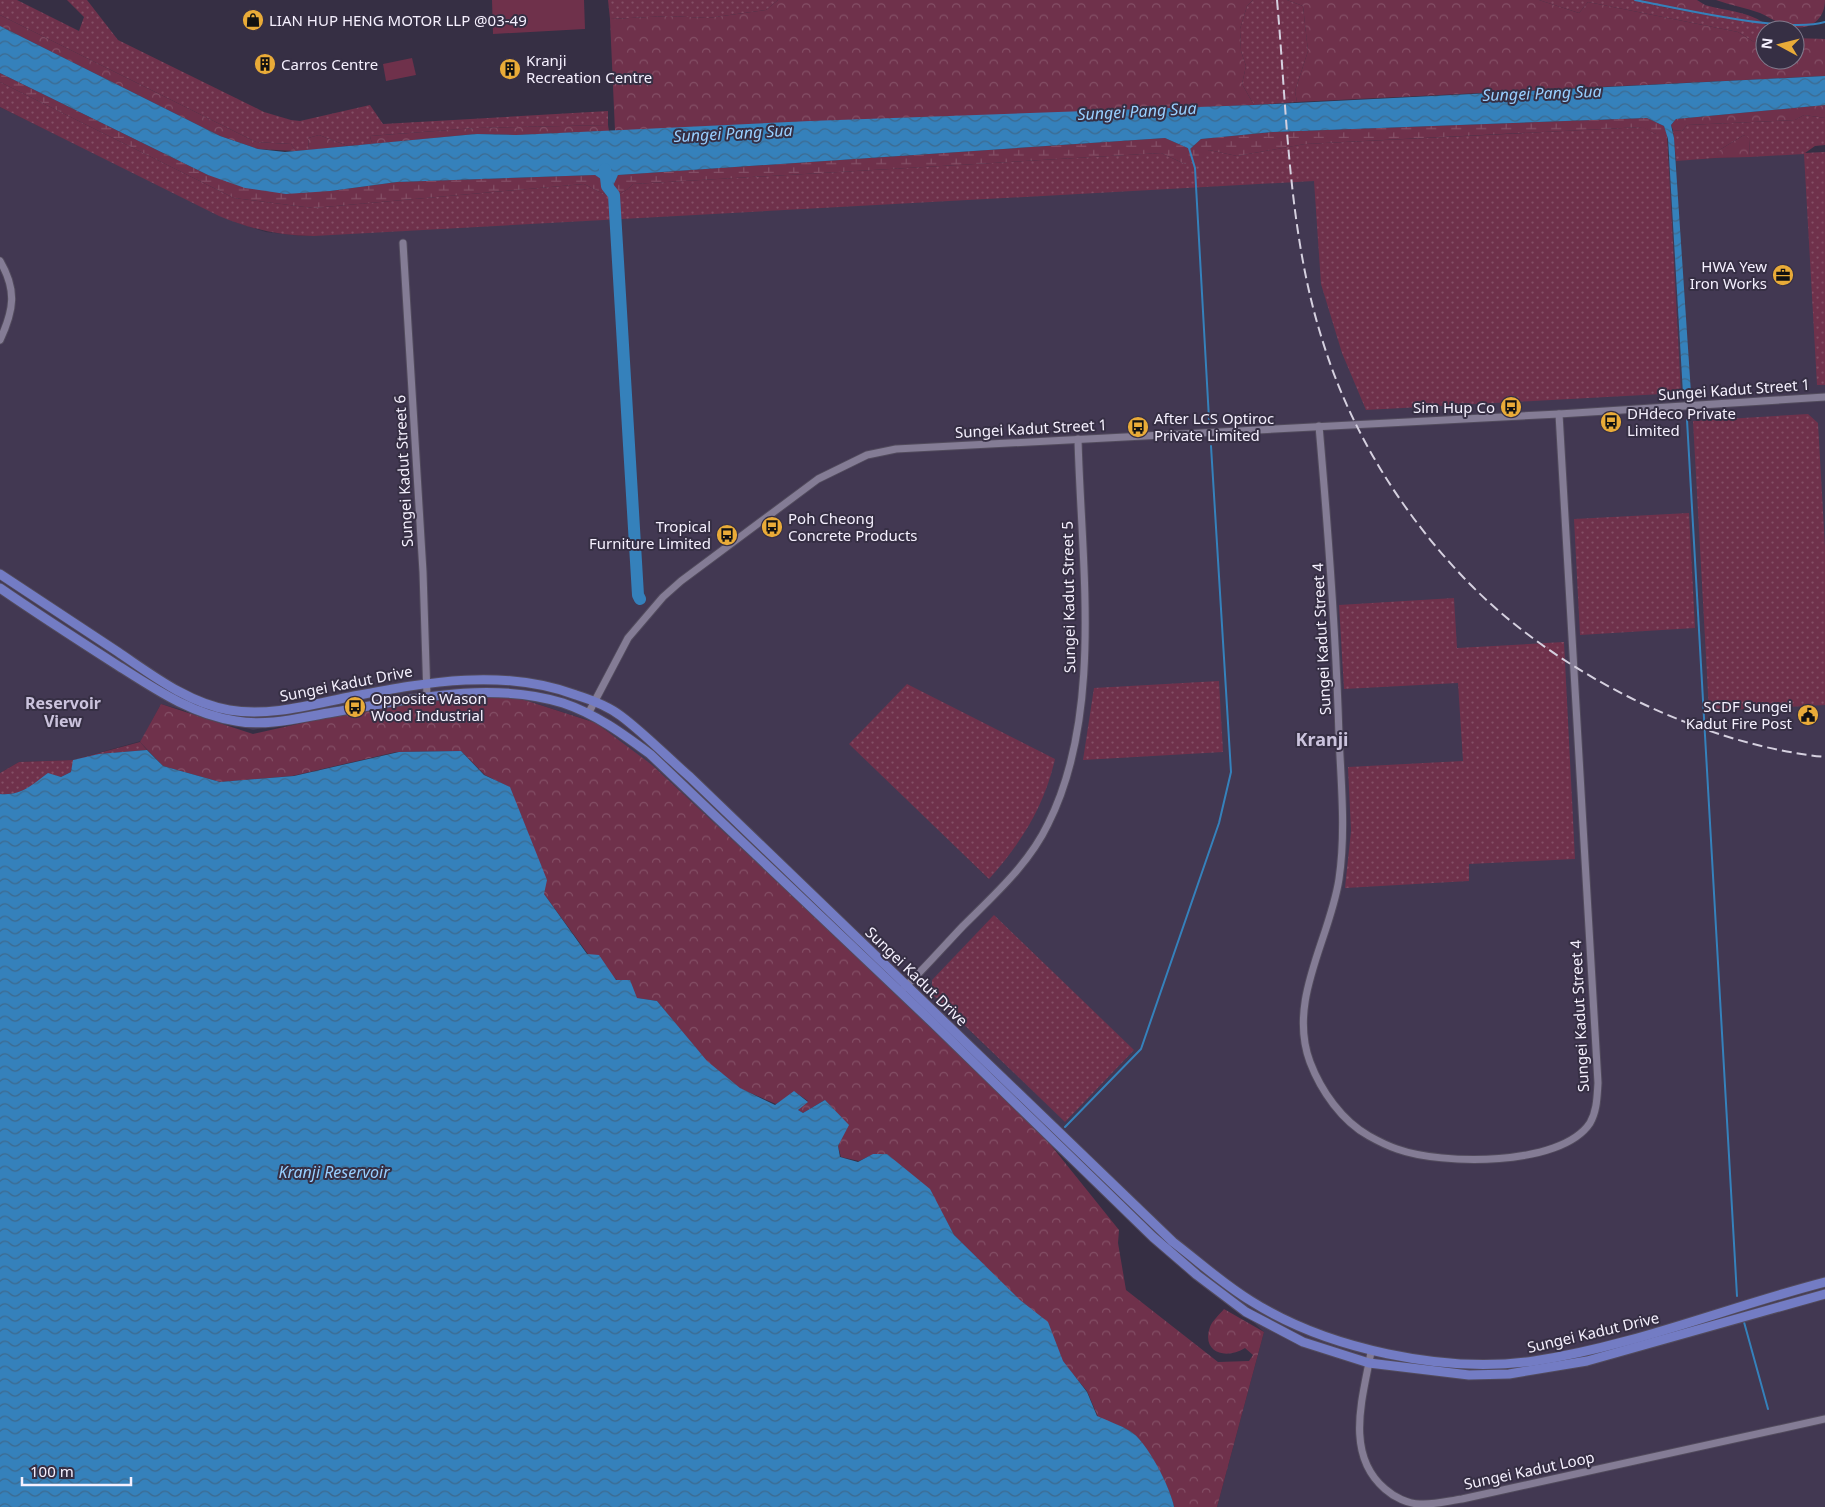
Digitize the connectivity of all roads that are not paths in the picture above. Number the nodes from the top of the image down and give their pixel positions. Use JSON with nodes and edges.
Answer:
{"nodes":[{"id":1,"x":403,"y":243,"type":"dead end"},
{"id":2,"x":0,"y":261,"type":"edge"},
{"id":3,"x":0,"y":340,"type":"edge"},
{"id":4,"x":1825,"y":397,"type":"edge"},
{"id":5,"x":1559,"y":414,"type":"junction"},
{"id":6,"x":1319,"y":426,"type":"junction"},
{"id":7,"x":1078,"y":439,"type":"junction"},
{"id":8,"x":0,"y":574,"type":"edge"},
{"id":9,"x":0,"y":588,"type":"edge"},
{"id":10,"x":427,"y":682,"type":"junction"},
{"id":11,"x":427,"y":697,"type":"junction"},
{"id":12,"x":594,"y":701,"type":"junction"},
{"id":13,"x":588,"y":714,"type":"junction"},
{"id":14,"x":903,"y":989,"type":"junction"},
{"id":15,"x":1825,"y":1282,"type":"edge"},
{"id":16,"x":1825,"y":1294,"type":"edge"},
{"id":17,"x":1371,"y":1352,"type":"junction"},
{"id":18,"x":1369,"y":1363,"type":"junction"},
{"id":19,"x":1825,"y":1418,"type":"edge"}],
"edges":[{"from":1,"to":10,"type":"street","name":"Sungei Kadut Street 6"},
{"from":2,"to":3,"type":"street"},
{"from":4,"to":5,"type":"street","name":"Sungei Kadut Street 1"},
{"from":5,"to":6,"type":"street","name":"Sungei Kadut Street 1"},
{"from":5,"to":6,"type":"street","name":"Sungei Kadut Street 4"},
{"from":6,"to":7,"type":"street","name":"Sungei Kadut Street 1"},
{"from":7,"to":12,"type":"street","name":"Sungei Kadut Street 1"},
{"from":7,"to":14,"type":"street","name":"Sungei Kadut Street 5"},
{"from":8,"to":10,"type":"main road","name":"Sungei Kadut Drive"},
{"from":9,"to":11,"type":"main road","name":"Sungei Kadut Drive"},
{"from":10,"to":11,"type":"street","name":"Sungei Kadut Street 6"},
{"from":10,"to":12,"type":"main road","name":"Sungei Kadut Drive"},
{"from":11,"to":13,"type":"main road","name":"Sungei Kadut Drive"},
{"from":12,"to":13,"type":"street","name":"Sungei Kadut Street 1"},
{"from":12,"to":14,"type":"main road","name":"Sungei Kadut Drive"},
{"from":13,"to":14,"type":"main road","name":"Sungei Kadut Drive"},
{"from":14,"to":17,"type":"main road","name":"Sungei Kadut Drive"},
{"from":14,"to":18,"type":"main road","name":"Sungei Kadut Drive"},
{"from":15,"to":17,"type":"main road","name":"Sungei Kadut Drive"},
{"from":16,"to":18,"type":"main road","name":"Sungei Kadut Drive"},
{"from":17,"to":18,"type":"street","name":"Sungei Kadut Loop"},
{"from":18,"to":19,"type":"street","name":"Sungei Kadut Loop"}]}
